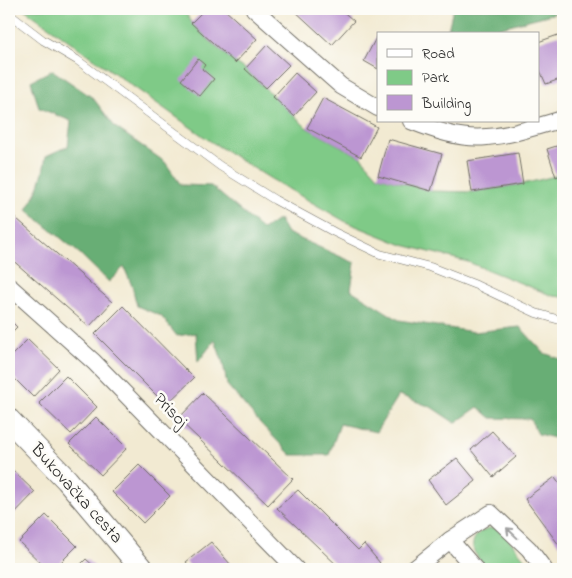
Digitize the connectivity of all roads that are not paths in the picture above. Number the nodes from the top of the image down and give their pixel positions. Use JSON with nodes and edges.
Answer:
{"nodes":[{"id":1,"x":254,"y":9,"type":"edge"},
{"id":2,"x":9,"y":14,"type":"edge"},
{"id":3,"x":377,"y":107,"type":"edge"},
{"id":4,"x":563,"y":119,"type":"edge"},
{"id":5,"x":413,"y":122,"type":"edge"},
{"id":6,"x":9,"y":286,"type":"edge"},
{"id":7,"x":563,"y":321,"type":"edge"},
{"id":8,"x":9,"y":420,"type":"edge"},
{"id":9,"x":450,"y":540,"type":"junction"},
{"id":10,"x":142,"y":569,"type":"edge"},
{"id":11,"x":296,"y":569,"type":"edge"},
{"id":12,"x":414,"y":569,"type":"edge"},
{"id":13,"x":475,"y":569,"type":"edge"},
{"id":14,"x":544,"y":569,"type":"edge"}],
"edges":[{"from":1,"to":3,"type":"street"},
{"from":2,"to":7,"type":"lane"},
{"from":4,"to":5,"type":"street"},
{"from":6,"to":11,"type":"street","name":"Prisoj"},
{"from":8,"to":10,"type":"main road","name":"Bukovačka cesta"},
{"from":9,"to":12,"type":"street"},
{"from":9,"to":13,"type":"street"},
{"from":14,"to":9,"type":"street","one_way":true}]}
